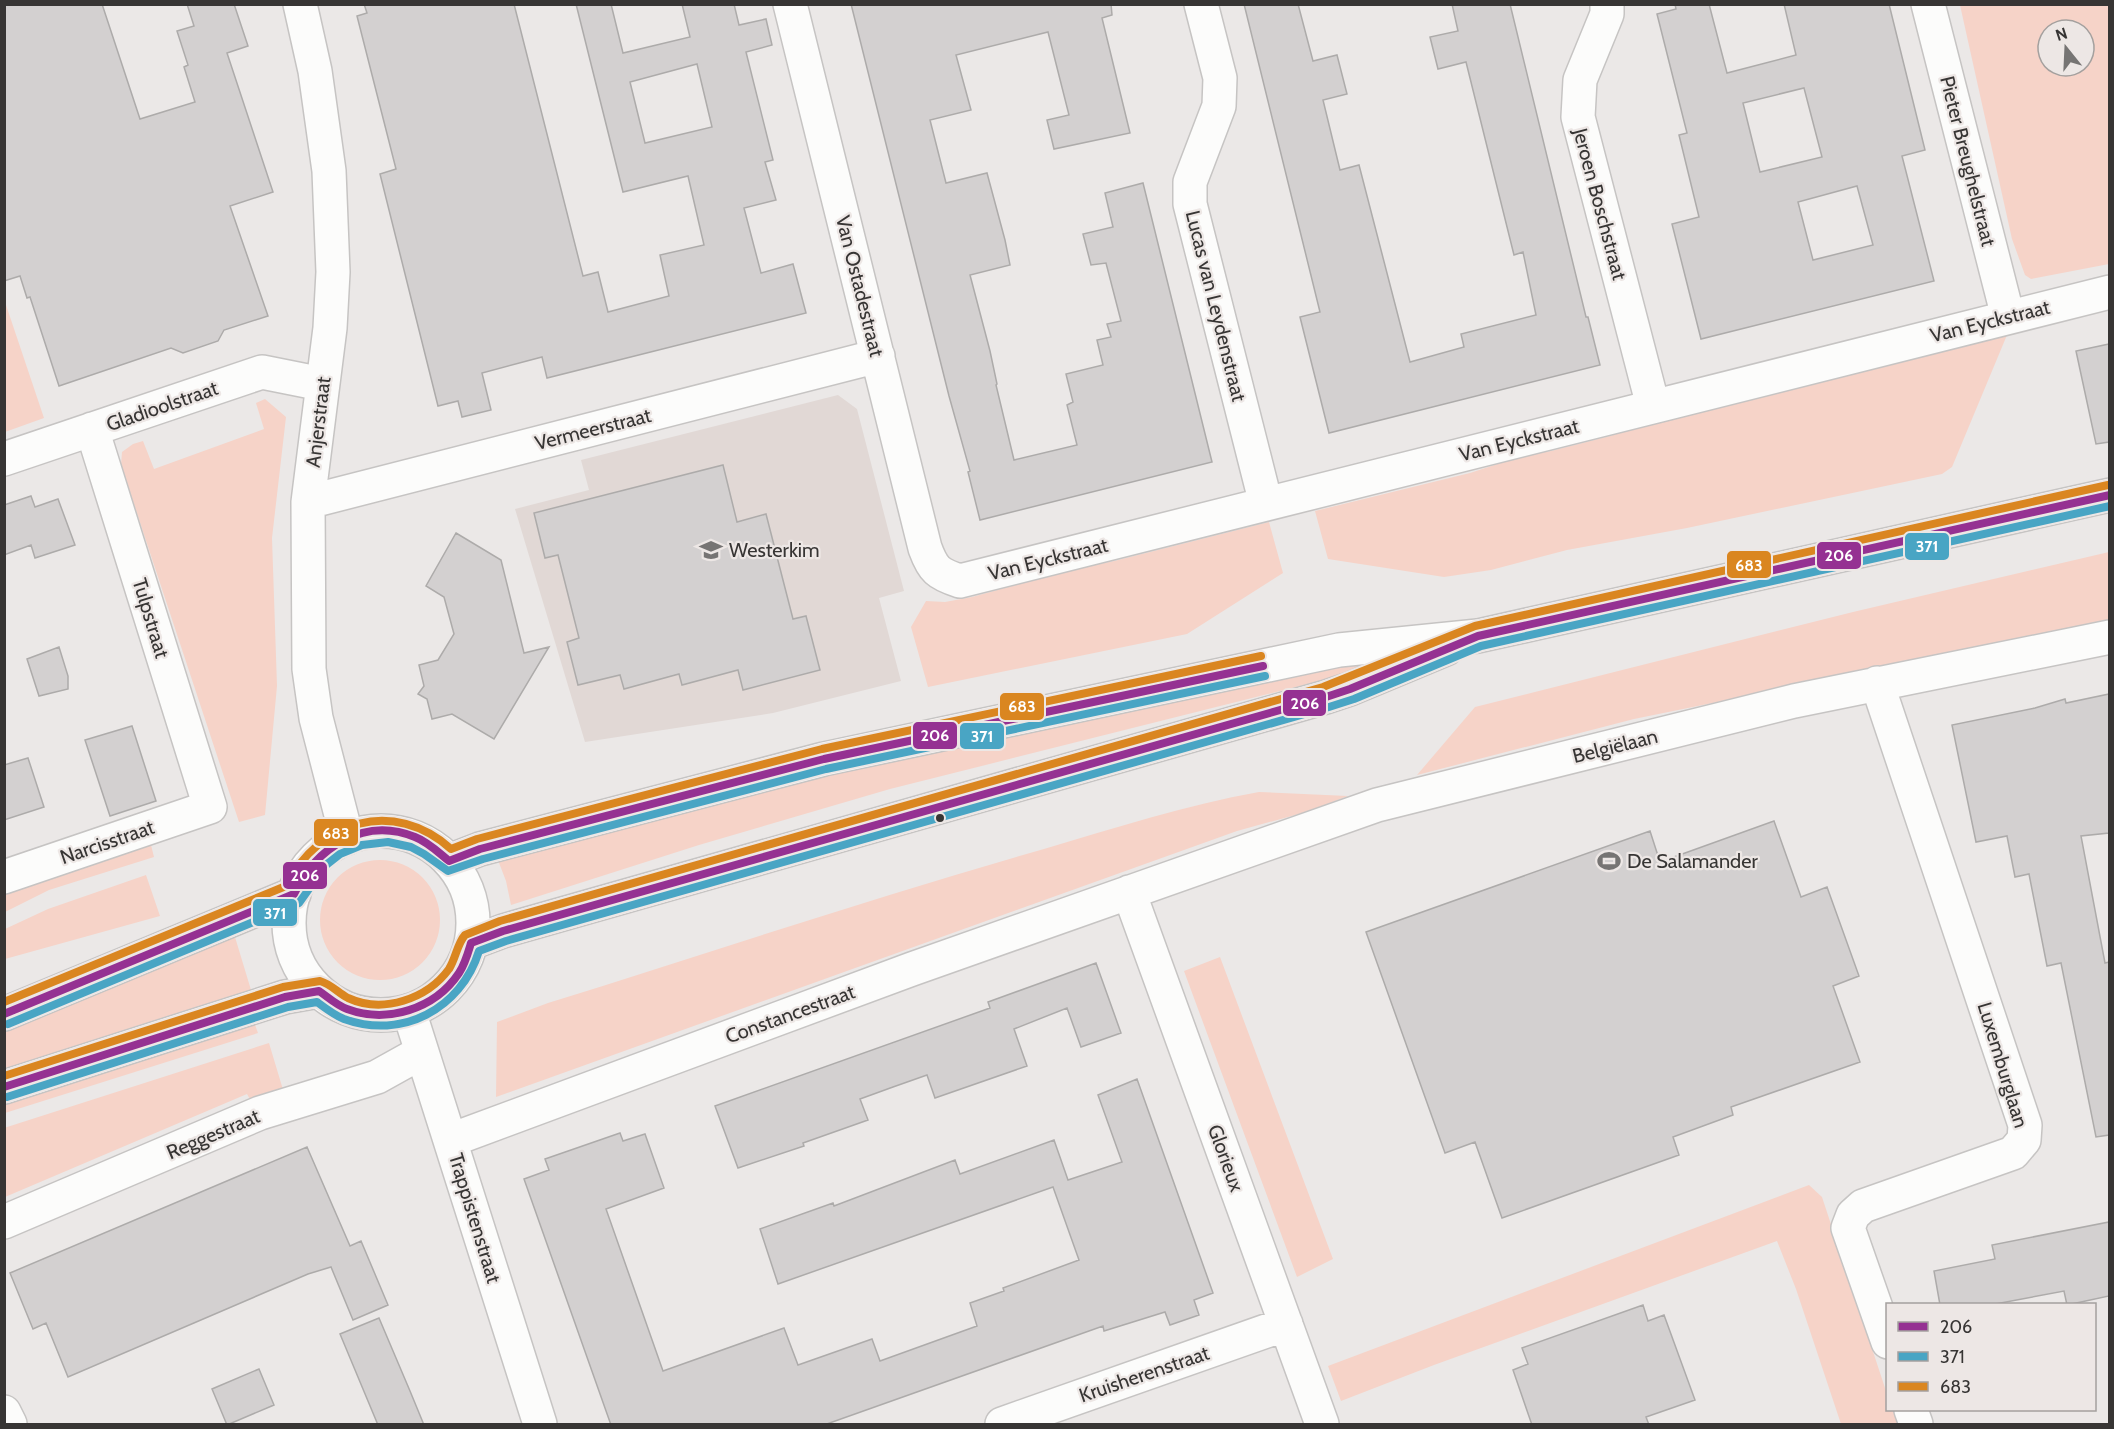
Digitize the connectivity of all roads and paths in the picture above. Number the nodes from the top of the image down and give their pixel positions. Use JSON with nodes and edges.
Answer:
{"nodes":[{"id":1,"x":300,"y":4,"type":"edge"},
{"id":2,"x":790,"y":4,"type":"edge"},
{"id":3,"x":1201,"y":4,"type":"edge"},
{"id":4,"x":1607,"y":4,"type":"edge"},
{"id":5,"x":1928,"y":4,"type":"edge"},
{"id":6,"x":2109,"y":292,"type":"edge"},
{"id":7,"x":2008,"y":317,"type":"junction"},
{"id":8,"x":878,"y":356,"type":"junction"},
{"id":9,"x":322,"y":384,"type":"junction"},
{"id":10,"x":1653,"y":406,"type":"junction"},
{"id":11,"x":92,"y":429,"type":"junction"},
{"id":12,"x":4,"y":459,"type":"edge"},
{"id":13,"x":2109,"y":495,"type":"edge"},
{"id":14,"x":308,"y":502,"type":"junction"},
{"id":15,"x":1266,"y":504,"type":"junction"},
{"id":16,"x":932,"y":566,"type":"joint"},
{"id":17,"x":1478,"y":636,"type":"junction"},
{"id":18,"x":2109,"y":637,"type":"edge"},
{"id":19,"x":1876,"y":683,"type":"junction"},
{"id":20,"x":210,"y":807,"type":"joint"},
{"id":21,"x":347,"y":838,"type":"junction"},
{"id":22,"x":449,"y":861,"type":"junction"},
{"id":23,"x":4,"y":877,"type":"edge"},
{"id":24,"x":1129,"y":891,"type":"junction"},
{"id":25,"x":294,"y":894,"type":"junction"},
{"id":26,"x":471,"y":943,"type":"junction"},
{"id":27,"x":319,"y":991,"type":"junction"},
{"id":28,"x":409,"y":1011,"type":"junction"},
{"id":29,"x":4,"y":1014,"type":"edge"},
{"id":30,"x":422,"y":1052,"type":"junction"},
{"id":31,"x":4,"y":1087,"type":"edge"},
{"id":32,"x":451,"y":1140,"type":"junction"},
{"id":33,"x":4,"y":1222,"type":"edge"},
{"id":34,"x":1286,"y":1324,"type":"junction"},
{"id":35,"x":1886,"y":1339,"type":"edge"},
{"id":36,"x":4,"y":1412,"type":"edge"},
{"id":37,"x":10,"y":1425,"type":"edge"},
{"id":38,"x":540,"y":1425,"type":"edge"},
{"id":39,"x":1002,"y":1425,"type":"edge"},
{"id":40,"x":1322,"y":1425,"type":"edge"}],
"edges":[{"from":1,"to":9,"type":"street","name":"Anjerstraat"},
{"from":2,"to":8,"type":"street","name":"Van Ostadestraat"},
{"from":3,"to":15,"type":"street","name":"Lucas van Leydenstraat"},
{"from":4,"to":10,"type":"street","name":"Jeroen Boschstraat"},
{"from":5,"to":7,"type":"street","name":"Pieter Breughelstraat"},
{"from":6,"to":7,"type":"street","name":"Van Eyckstraat"},
{"from":7,"to":10,"type":"street","name":"Van Eyckstraat"},
{"from":8,"to":14,"type":"street","name":"Vermeerstraat"},
{"from":8,"to":16,"type":"street","name":"Van Ostadestraat"},
{"from":9,"to":11,"type":"street","name":"Gladioolstraat"},
{"from":9,"to":14,"type":"street","name":"Anjerstraat"},
{"from":10,"to":15,"type":"street","name":"Van Eyckstraat"},
{"from":11,"to":12,"type":"street","name":"Gladioolstraat"},
{"from":11,"to":20,"type":"street","name":"Tulpstraat"},
{"from":13,"to":17,"type":"street"},
{"from":14,"to":21,"type":"street","name":"Anjerstraat"},
{"from":15,"to":16,"type":"street","name":"Van Eyckstraat"},
{"from":17,"to":22,"type":"street"},
{"from":17,"to":26,"type":"street"},
{"from":18,"to":19,"type":"street","name":"Belgiëlaan"},
{"from":19,"to":24,"type":"street","name":"Belgiëlaan"},
{"from":19,"to":35,"type":"street","name":"Luxemburglaan"},
{"from":20,"to":23,"type":"street","name":"Narcisstraat"},
{"from":21,"to":22,"type":"street"},
{"from":21,"to":25,"type":"street"},
{"from":22,"to":26,"type":"street"},
{"from":24,"to":32,"type":"street","name":"Constancestraat"},
{"from":24,"to":34,"type":"street","name":"Glorieux"},
{"from":25,"to":27,"type":"street"},
{"from":25,"to":29,"type":"street"},
{"from":26,"to":28,"type":"street"},
{"from":27,"to":28,"type":"street"},
{"from":27,"to":31,"type":"street"},
{"from":28,"to":30,"type":"street","name":"Trappistenstraat"},
{"from":30,"to":32,"type":"street","name":"Trappistenstraat"},
{"from":30,"to":33,"type":"street","name":"Reggestraat"},
{"from":32,"to":38,"type":"street","name":"Trappistenstraat"},
{"from":34,"to":39,"type":"street","name":"Kruisherenstraat"},
{"from":34,"to":40,"type":"street","name":"Glorieux"},
{"from":36,"to":37,"type":"street"}]}
